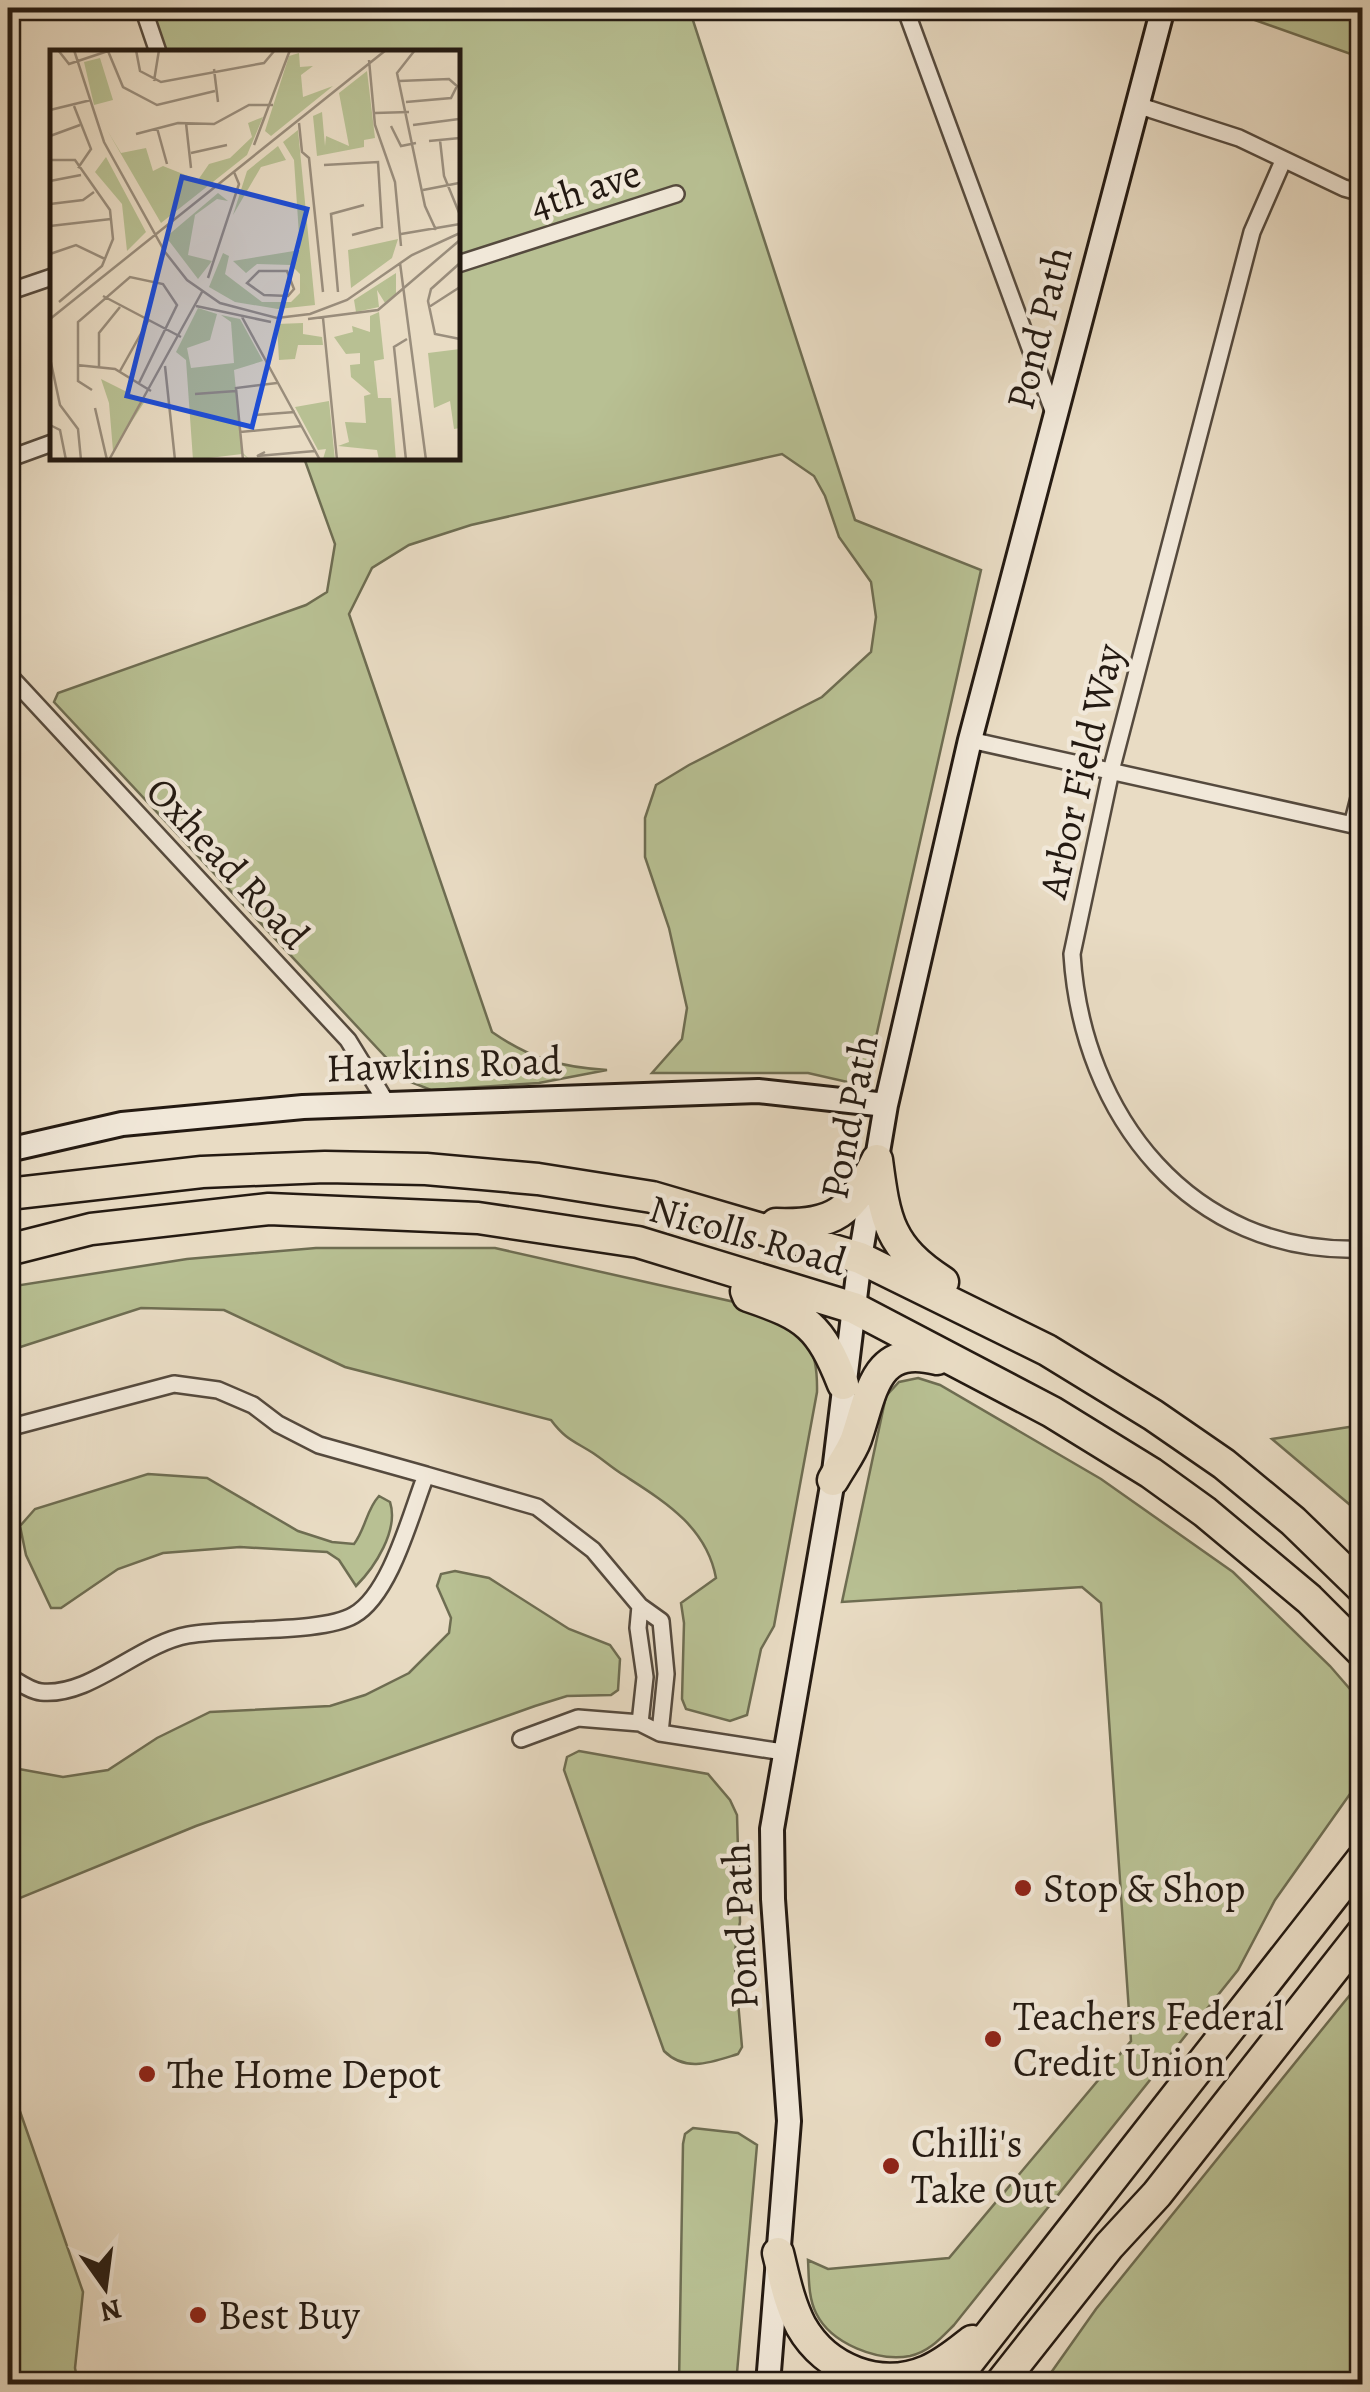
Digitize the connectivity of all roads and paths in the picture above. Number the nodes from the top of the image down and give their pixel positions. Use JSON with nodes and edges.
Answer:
{"nodes":[{"id":1,"x":142,"y":8,"type":"edge"},
{"id":2,"x":905,"y":8,"type":"edge"},
{"id":3,"x":1163,"y":8,"type":"edge"},
{"id":4,"x":157,"y":50,"type":"edge"},
{"id":5,"x":1136,"y":105,"type":"junction"},
{"id":6,"x":1283,"y":160,"type":"junction"},
{"id":7,"x":1362,"y":193,"type":"edge"},
{"id":8,"x":676,"y":194,"type":"dead end"},
{"id":9,"x":460,"y":263,"type":"edge"},
{"id":10,"x":50,"y":278,"type":"edge"},
{"id":11,"x":8,"y":292,"type":"edge"},
{"id":12,"x":1055,"y":416,"type":"junction"},
{"id":13,"x":50,"y":444,"type":"edge"},
{"id":14,"x":8,"y":460,"type":"edge"},
{"id":15,"x":8,"y":674,"type":"edge"},
{"id":16,"x":970,"y":740,"type":"junction"},
{"id":17,"x":1110,"y":771,"type":"junction"},
{"id":18,"x":1362,"y":786,"type":"edge"},
{"id":19,"x":1357,"y":826,"type":"edge"},
{"id":20,"x":886,"y":1105,"type":"junction"},
{"id":21,"x":388,"y":1106,"type":"junction"},
{"id":22,"x":8,"y":1150,"type":"edge"},
{"id":23,"x":877,"y":1160,"type":"junction"},
{"id":24,"x":8,"y":1194,"type":"edge"},
{"id":25,"x":738,"y":1222,"type":"junction"},
{"id":26,"x":1362,"y":1249,"type":"edge"},
{"id":27,"x":8,"y":1250,"type":"edge"},
{"id":28,"x":860,"y":1258,"type":"junction"},
{"id":29,"x":742,"y":1273,"type":"junction"},
{"id":30,"x":854,"y":1308,"type":"junction"},
{"id":31,"x":1006,"y":1328,"type":"junction"},
{"id":32,"x":985,"y":1374,"type":"junction"},
{"id":33,"x":843,"y":1384,"type":"junction"},
{"id":34,"x":8,"y":1428,"type":"edge"},
{"id":35,"x":426,"y":1475,"type":"junction"},
{"id":36,"x":832,"y":1480,"type":"junction"},
{"id":37,"x":1362,"y":1588,"type":"edge"},
{"id":38,"x":640,"y":1606,"type":"junction"},
{"id":39,"x":663,"y":1638,"type":"junction"},
{"id":40,"x":640,"y":1642,"type":"junction"},
{"id":41,"x":1357,"y":1648,"type":"edge"},
{"id":42,"x":8,"y":1676,"type":"edge"},
{"id":43,"x":640,"y":1723,"type":"junction"},
{"id":44,"x":660,"y":1733,"type":"junction"},
{"id":45,"x":521,"y":1740,"type":"dead end"},
{"id":46,"x":783,"y":1752,"type":"junction"},
{"id":47,"x":1362,"y":1859,"type":"edge"},
{"id":48,"x":1362,"y":1936,"type":"edge"},
{"id":49,"x":1157,"y":2194,"type":"junction"},
{"id":50,"x":778,"y":2253,"type":"junction"},
{"id":51,"x":1006,"y":2315,"type":"junction"},
{"id":52,"x":768,"y":2384,"type":"edge"},
{"id":53,"x":951,"y":2384,"type":"edge"},
{"id":54,"x":1000,"y":2384,"type":"edge"},
{"id":55,"x":1021,"y":2384,"type":"edge"}],
"edges":[{"from":1,"to":4,"type":"street"},
{"from":2,"to":12,"type":"street"},
{"from":3,"to":5,"type":"street","name":"Pond Path"},
{"from":5,"to":6,"type":"street"},
{"from":5,"to":12,"type":"street","name":"Pond Path"},
{"from":6,"to":7,"type":"street"},
{"from":6,"to":17,"type":"street","name":"Arbor Field Way"},
{"from":8,"to":9,"type":"street","name":"4th ave"},
{"from":10,"to":11,"type":"street"},
{"from":12,"to":16,"type":"street","name":"Pond Path"},
{"from":13,"to":14,"type":"street"},
{"from":15,"to":21,"type":"street","name":"Oxhead Road"},
{"from":16,"to":17,"type":"street"},
{"from":16,"to":20,"type":"street","name":"Pond Path"},
{"from":17,"to":19,"type":"street"},
{"from":17,"to":26,"type":"street","name":"Arbor Field Way"},
{"from":18,"to":19,"type":"street"},
{"from":20,"to":21,"type":"street","name":"Hawkins Road"},
{"from":20,"to":23,"type":"street","name":"Pond Path"},
{"from":21,"to":22,"type":"street","name":"Hawkins Road"},
{"from":23,"to":25,"type":"highway"},
{"from":23,"to":28,"type":"street","name":"Pond Path"},
{"from":23,"to":31,"type":"highway"},
{"from":24,"to":25,"type":"highway","name":"Nicolls Road"},
{"from":25,"to":28,"type":"highway","name":"Nicolls Road"},
{"from":27,"to":29,"type":"highway","name":"Nicolls Road"},
{"from":28,"to":30,"type":"street","name":"Pond Path"},
{"from":28,"to":31,"type":"highway","name":"Nicolls Road"},
{"from":29,"to":30,"type":"highway","name":"Nicolls Road"},
{"from":29,"to":33,"type":"highway"},
{"from":30,"to":32,"type":"highway","name":"Nicolls Road"},
{"from":30,"to":33,"type":"street","name":"Pond Path"},
{"from":31,"to":37,"type":"highway","name":"Nicolls Road"},
{"from":32,"to":36,"type":"highway"},
{"from":32,"to":41,"type":"highway","name":"Nicolls Road"},
{"from":33,"to":36,"type":"street","name":"Pond Path"},
{"from":34,"to":35,"type":"street"},
{"from":35,"to":38,"type":"street"},
{"from":35,"to":42,"type":"street"},
{"from":36,"to":46,"type":"street","name":"Pond Path"},
{"from":38,"to":39,"type":"street"},
{"from":38,"to":40,"type":"street"},
{"from":39,"to":40,"type":"street"},
{"from":39,"to":44,"type":"street"},
{"from":40,"to":43,"type":"street"},
{"from":43,"to":44,"type":"street"},
{"from":43,"to":45,"type":"street"},
{"from":44,"to":46,"type":"street"},
{"from":46,"to":50,"type":"street","name":"Pond Path"},
{"from":47,"to":51,"type":"highway"},
{"from":48,"to":49,"type":"highway"},
{"from":49,"to":54,"type":"highway"},
{"from":49,"to":55,"type":"highway"},
{"from":50,"to":51,"type":"highway"},
{"from":50,"to":52,"type":"street","name":"Pond Path"},
{"from":51,"to":53,"type":"highway"}]}
